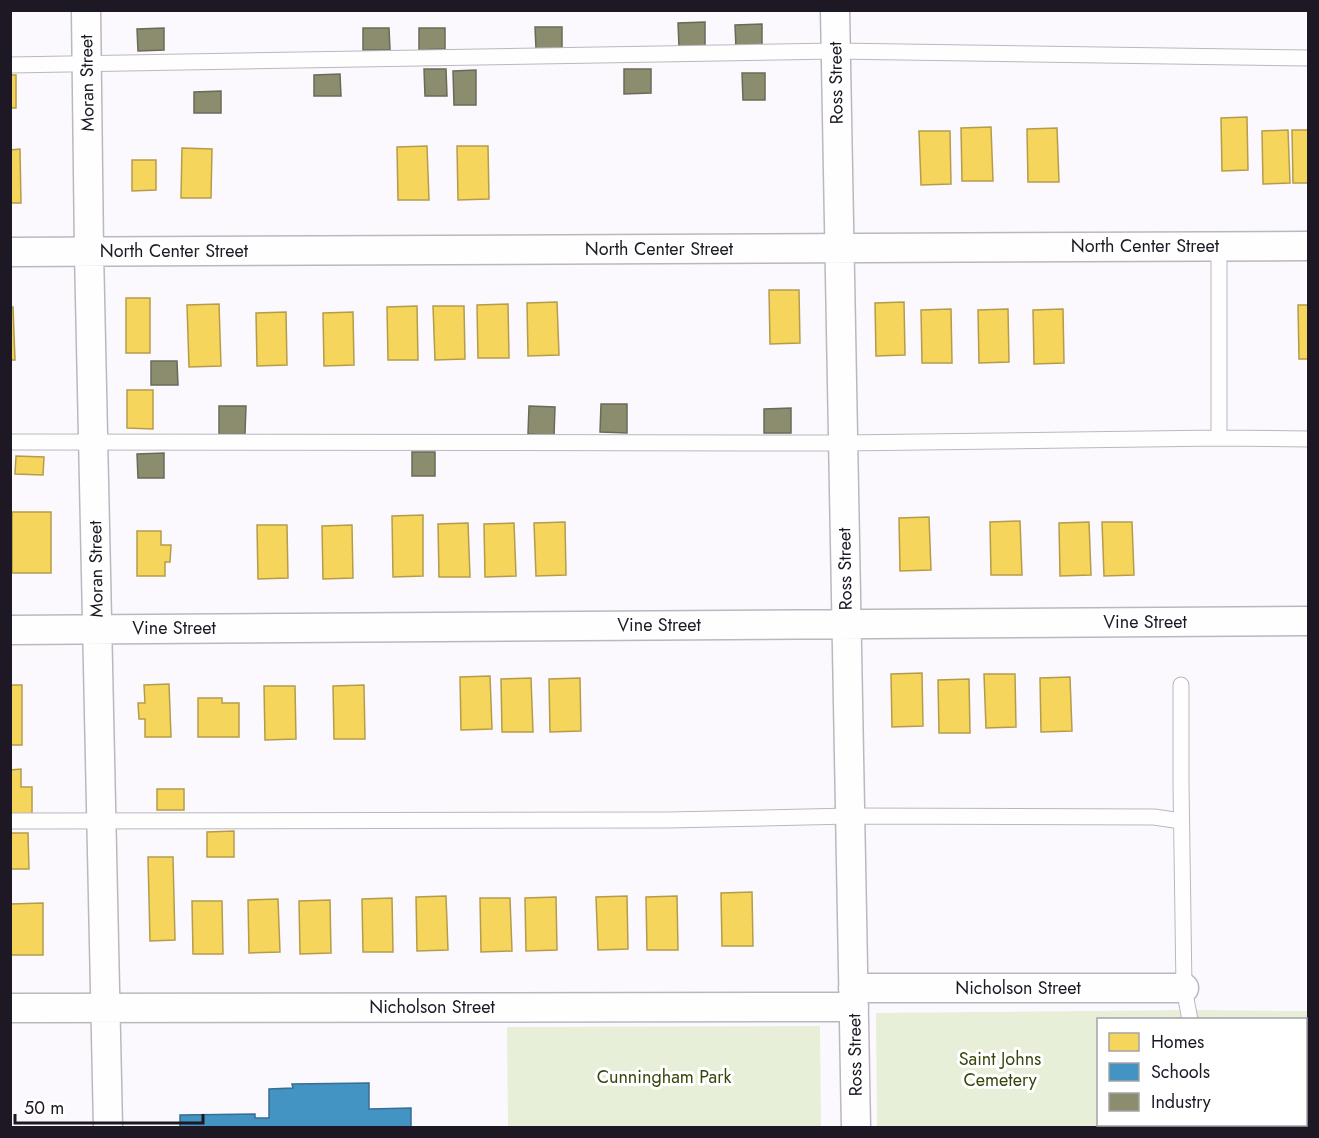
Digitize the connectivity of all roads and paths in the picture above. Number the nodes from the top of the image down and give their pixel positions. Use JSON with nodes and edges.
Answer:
{"nodes":[{"id":1,"x":86,"y":10,"type":"edge"},
{"id":2,"x":835,"y":10,"type":"edge"},
{"id":3,"x":836,"y":51,"type":"junction"},
{"id":4,"x":1308,"y":58,"type":"edge"},
{"id":5,"x":87,"y":65,"type":"junction"},
{"id":6,"x":10,"y":66,"type":"edge"},
{"id":7,"x":1219,"y":246,"type":"junction"},
{"id":8,"x":1308,"y":246,"type":"edge"},
{"id":9,"x":839,"y":248,"type":"junction"},
{"id":10,"x":89,"y":251,"type":"junction"},
{"id":11,"x":10,"y":252,"type":"edge"},
{"id":12,"x":1219,"y":438,"type":"junction"},
{"id":13,"x":1308,"y":439,"type":"edge"},
{"id":14,"x":93,"y":441,"type":"junction"},
{"id":15,"x":10,"y":442,"type":"edge"},
{"id":16,"x":843,"y":443,"type":"junction"},
{"id":17,"x":1308,"y":621,"type":"edge"},
{"id":18,"x":846,"y":624,"type":"junction"},
{"id":19,"x":98,"y":628,"type":"junction"},
{"id":20,"x":10,"y":630,"type":"edge"},
{"id":21,"x":1181,"y":685,"type":"dead end"},
{"id":22,"x":850,"y":816,"type":"junction"},
{"id":23,"x":102,"y":820,"type":"junction"},
{"id":24,"x":10,"y":821,"type":"edge"},
{"id":25,"x":1181,"y":821,"type":"junction"},
{"id":26,"x":1184,"y":988,"type":"junction"},
{"id":27,"x":853,"y":997,"type":"junction"},
{"id":28,"x":10,"y":1008,"type":"edge"},
{"id":29,"x":106,"y":1008,"type":"junction"},
{"id":30,"x":1190,"y":1018,"type":"edge"},
{"id":31,"x":108,"y":1128,"type":"edge"},
{"id":32,"x":856,"y":1128,"type":"edge"}],
"edges":[{"from":1,"to":5,"type":"street","name":"Moran Street"},
{"from":2,"to":3,"type":"street","name":"Ross Street"},
{"from":3,"to":4,"type":"lane"},
{"from":3,"to":5,"type":"lane"},
{"from":3,"to":9,"type":"street","name":"Ross Street"},
{"from":5,"to":6,"type":"lane"},
{"from":5,"to":10,"type":"street","name":"Moran Street"},
{"from":7,"to":8,"type":"street","name":"North Center Street"},
{"from":7,"to":9,"type":"street","name":"North Center Street"},
{"from":7,"to":12,"type":"lane"},
{"from":9,"to":10,"type":"street","name":"North Center Street"},
{"from":9,"to":16,"type":"street","name":"Ross Street"},
{"from":10,"to":11,"type":"street","name":"North Center Street"},
{"from":10,"to":14,"type":"street","name":"Moran Street"},
{"from":12,"to":13,"type":"lane"},
{"from":12,"to":16,"type":"lane"},
{"from":14,"to":15,"type":"lane"},
{"from":14,"to":16,"type":"lane"},
{"from":14,"to":19,"type":"street","name":"Moran Street"},
{"from":16,"to":18,"type":"street","name":"Ross Street"},
{"from":17,"to":18,"type":"street","name":"Vine Street"},
{"from":18,"to":19,"type":"street","name":"Vine Street"},
{"from":18,"to":22,"type":"street","name":"Ross Street"},
{"from":19,"to":20,"type":"street","name":"Vine Street"},
{"from":19,"to":23,"type":"street","name":"Moran Street"},
{"from":21,"to":25,"type":"lane"},
{"from":22,"to":23,"type":"lane"},
{"from":22,"to":25,"type":"lane"},
{"from":22,"to":27,"type":"street","name":"Ross Street"},
{"from":23,"to":24,"type":"lane"},
{"from":23,"to":29,"type":"street","name":"Moran Street"},
{"from":25,"to":26,"type":"lane"},
{"from":26,"to":27,"type":"street","name":"Nicholson Street"},
{"from":26,"to":30,"type":"lane"},
{"from":27,"to":29,"type":"street","name":"Nicholson Street"},
{"from":27,"to":32,"type":"street","name":"Ross Street"},
{"from":28,"to":29,"type":"street","name":"Nicholson Street"},
{"from":29,"to":31,"type":"street","name":"Moran Street"}]}
